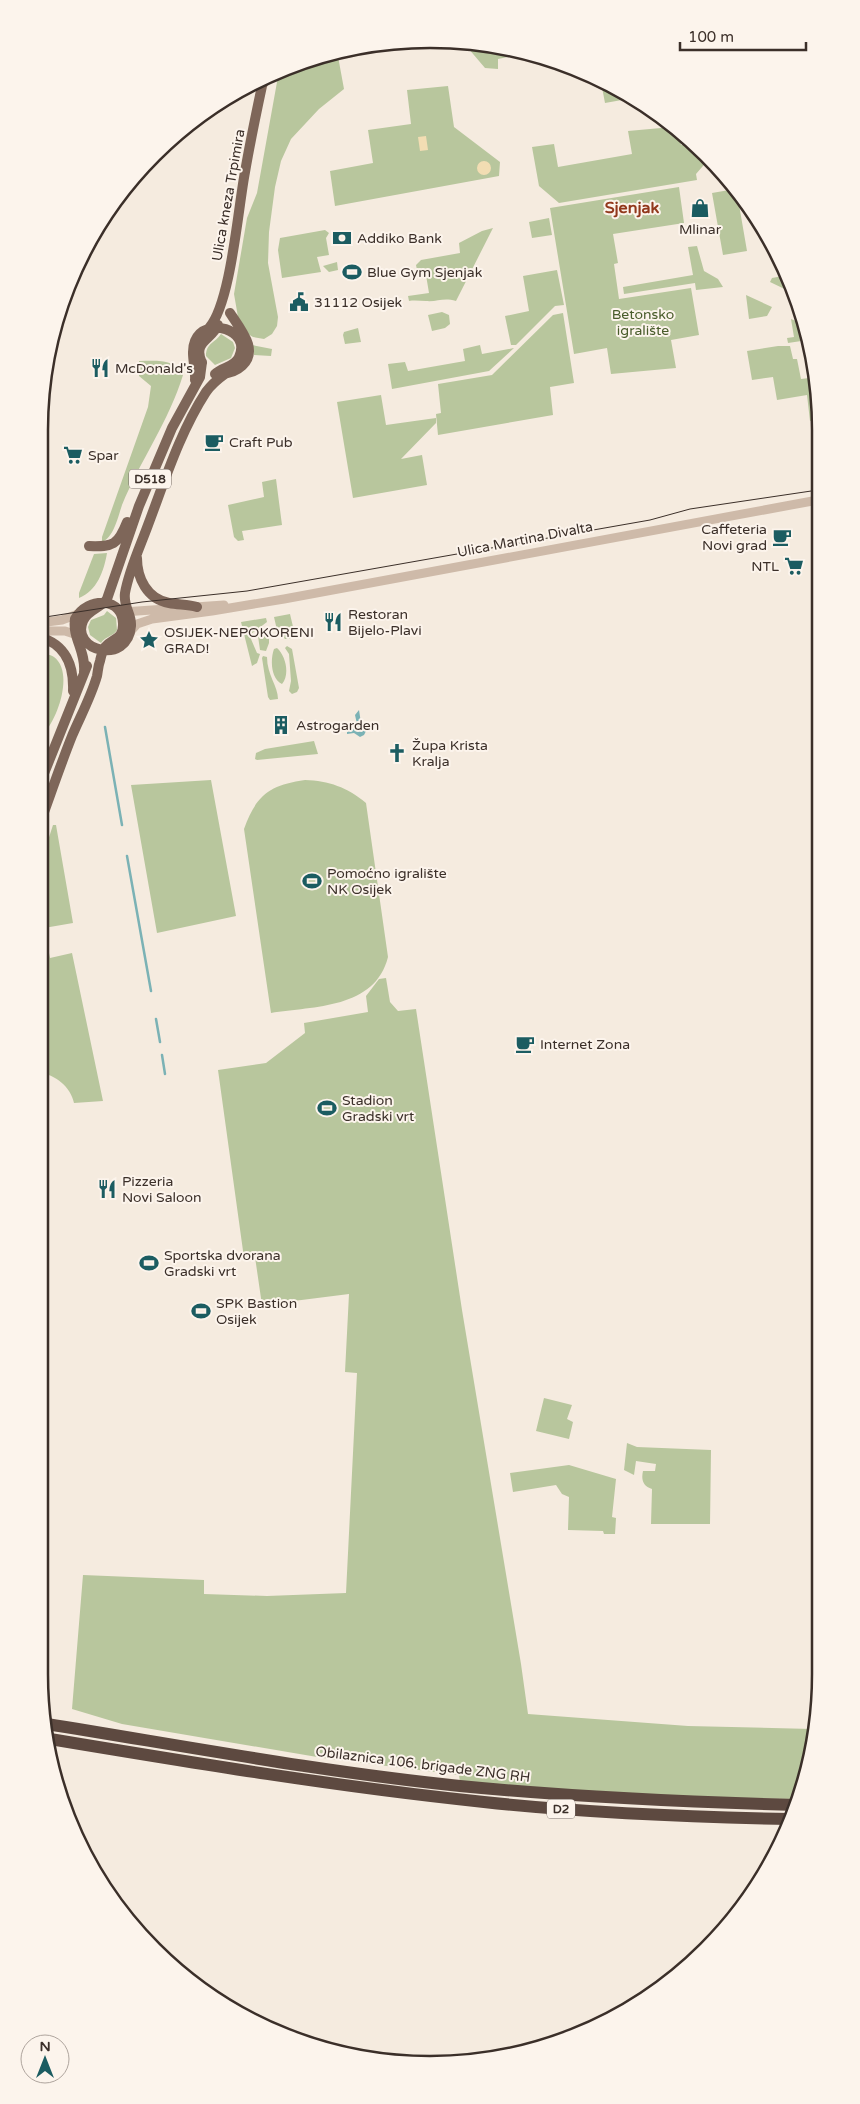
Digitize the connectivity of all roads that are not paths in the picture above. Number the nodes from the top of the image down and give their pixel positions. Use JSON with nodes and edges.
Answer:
{"nodes":[{"id":1,"x":262,"y":87,"type":"edge"},
{"id":2,"x":227,"y":280,"type":"junction"},
{"id":3,"x":230,"y":313,"type":"junction"},
{"id":4,"x":213,"y":328,"type":"junction"},
{"id":5,"x":233,"y":332,"type":"junction"},
{"id":6,"x":198,"y":359,"type":"junction"},
{"id":7,"x":220,"y":374,"type":"junction"},
{"id":8,"x":812,"y":501,"type":"edge"},
{"id":9,"x":139,"y":506,"type":"junction"},
{"id":10,"x":89,"y":546,"type":"dead end"},
{"id":11,"x":138,"y":552,"type":"junction"},
{"id":12,"x":99,"y":603,"type":"junction"},
{"id":13,"x":237,"y":606,"type":"junction"},
{"id":14,"x":197,"y":607,"type":"junction"},
{"id":15,"x":123,"y":612,"type":"junction"},
{"id":16,"x":78,"y":614,"type":"junction"},
{"id":17,"x":48,"y":622,"type":"edge"},
{"id":18,"x":48,"y":631,"type":"edge"},
{"id":19,"x":130,"y":632,"type":"junction"},
{"id":20,"x":82,"y":638,"type":"junction"},
{"id":21,"x":48,"y":641,"type":"edge"},
{"id":22,"x":109,"y":650,"type":"junction"},
{"id":23,"x":84,"y":672,"type":"junction"},
{"id":24,"x":73,"y":702,"type":"junction"},
{"id":25,"x":48,"y":764,"type":"edge"},
{"id":26,"x":48,"y":801,"type":"edge"},
{"id":27,"x":50,"y":1717,"type":"edge"},
{"id":28,"x":51,"y":1725,"type":"edge"},
{"id":29,"x":89,"y":1730,"type":"junction"},
{"id":30,"x":54,"y":1740,"type":"edge"},
{"id":31,"x":88,"y":1746,"type":"junction"},
{"id":32,"x":55,"y":1747,"type":"edge"},
{"id":33,"x":789,"y":1805,"type":"edge"},
{"id":34,"x":783,"y":1819,"type":"edge"}],
"edges":[{"from":1,"to":2,"type":"main road","name":"Ulica kneza Trpimira","number":"D518"},
{"from":2,"to":3,"type":"main road","name":"Ulica kneza Trpimira","number":"D518"},
{"from":2,"to":4,"type":"main road","name":"Ulica kneza Trpimira","number":"D518"},
{"from":3,"to":5,"type":"main road","name":"Ulica kneza Trpimira","number":"D518"},
{"from":3,"to":7,"type":"main road","number":"D518"},
{"from":4,"to":5,"type":"main road"},
{"from":4,"to":6,"type":"main road","number":"D518"},
{"from":5,"to":7,"type":"main road","number":"D518"},
{"from":6,"to":7,"type":"main road"},
{"from":6,"to":9,"type":"main road","number":"D518"},
{"from":7,"to":11,"type":"main road","number":"D518"},
{"from":8,"to":13,"type":"street","name":"Ulica Martina Divalta"},
{"from":9,"to":10,"type":"main road"},
{"from":9,"to":12,"type":"main road","number":"D518"},
{"from":11,"to":14,"type":"main road"},
{"from":11,"to":15,"type":"main road","number":"D518"},
{"from":12,"to":15,"type":"main road"},
{"from":12,"to":16,"type":"main road","number":"D518"},
{"from":12,"to":20,"type":"main road","number":"D518"},
{"from":13,"to":14,"type":"street","name":"Ulica Martina Divalta"},
{"from":13,"to":19,"type":"street","name":"Ulica Martina Divalta"},
{"from":14,"to":15,"type":"street","name":"Ulica Martina Divalta"},
{"from":15,"to":19,"type":"main road","number":"D518"},
{"from":15,"to":22,"type":"main road","number":"D518"},
{"from":16,"to":17,"type":"street"},
{"from":16,"to":20,"type":"main road","number":"D518"},
{"from":18,"to":20,"type":"street"},
{"from":19,"to":22,"type":"main road"},
{"from":20,"to":22,"type":"main road"},
{"from":20,"to":23,"type":"main road","number":"D518"},
{"from":20,"to":23,"type":"main road","number":"D518"},
{"from":21,"to":24,"type":"main road"},
{"from":22,"to":26,"type":"main road"},
{"from":23,"to":24,"type":"main road","number":"D518"},
{"from":24,"to":25,"type":"main road","number":"D518"},
{"from":27,"to":29,"type":"highway"},
{"from":28,"to":29,"type":"highway","name":"Obilaznica 106. brigade ZNG RH","number":"D2"},
{"from":29,"to":33,"type":"highway","name":"Obilaznica 106. brigade ZNG RH","number":"D2"},
{"from":30,"to":31,"type":"highway","number":"D2"},
{"from":31,"to":32,"type":"highway"},
{"from":31,"to":34,"type":"highway","number":"D2"}]}
